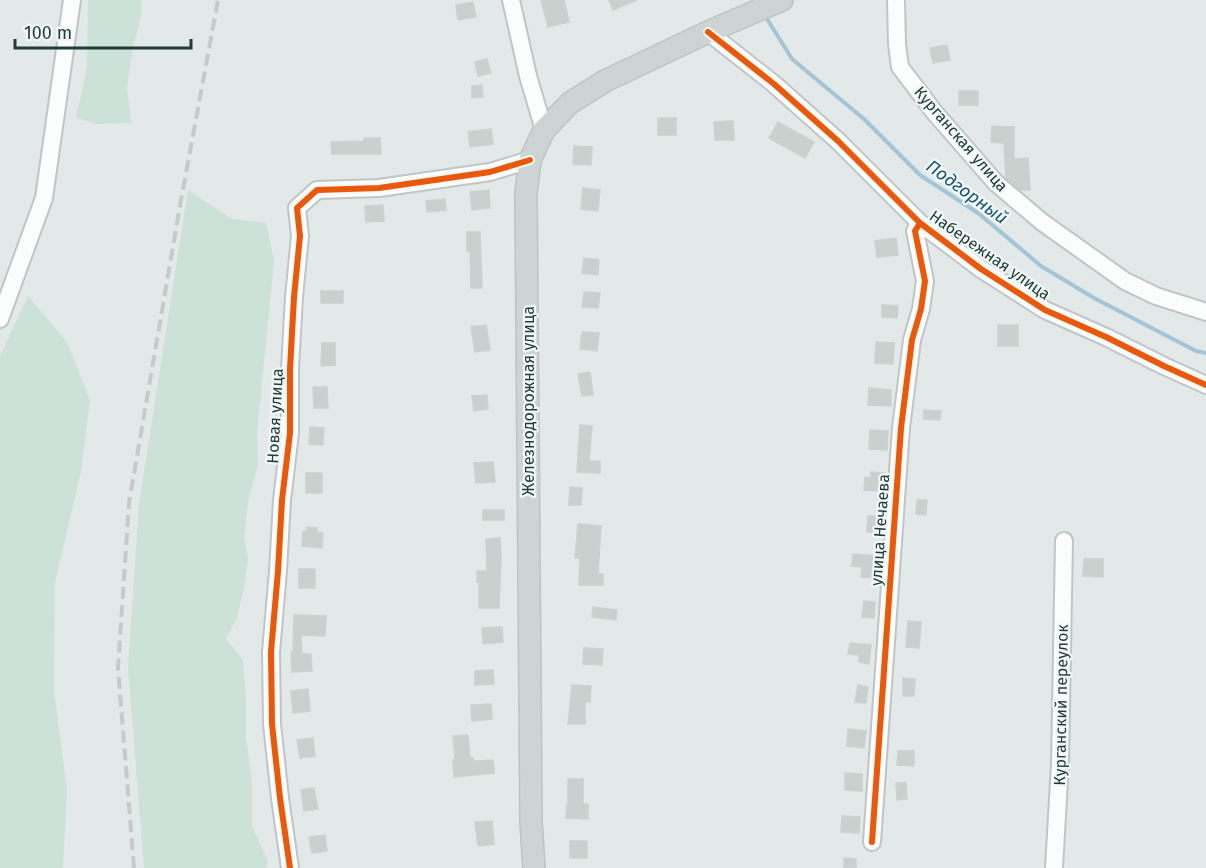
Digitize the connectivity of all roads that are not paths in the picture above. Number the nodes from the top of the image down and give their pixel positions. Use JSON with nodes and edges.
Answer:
{"nodes":[{"id":1,"x":72,"y":0,"type":"edge"},
{"id":2,"x":511,"y":0,"type":"edge"},
{"id":3,"x":782,"y":0,"type":"edge"},
{"id":4,"x":896,"y":0,"type":"edge"},
{"id":5,"x":708,"y":32,"type":"junction"},
{"id":6,"x":544,"y":130,"type":"junction"},
{"id":7,"x":530,"y":160,"type":"junction"},
{"id":8,"x":920,"y":224,"type":"junction"},
{"id":9,"x":1206,"y":312,"type":"edge"},
{"id":10,"x":0,"y":319,"type":"edge"},
{"id":11,"x":1206,"y":385,"type":"edge"},
{"id":12,"x":1064,"y":541,"type":"dead end"},
{"id":13,"x":872,"y":842,"type":"dead end"},
{"id":14,"x":290,"y":868,"type":"edge"},
{"id":15,"x":534,"y":868,"type":"edge"},
{"id":16,"x":1054,"y":868,"type":"edge"}],
"edges":[{"from":1,"to":10,"type":"street"},
{"from":2,"to":6,"type":"street"},
{"from":3,"to":5,"type":"main road","name":"Железнодорожная улица"},
{"from":4,"to":9,"type":"street","name":"Курганская улица"},
{"from":5,"to":6,"type":"main road","name":"Железнодорожная улица"},
{"from":5,"to":8,"type":"street","name":"Набережная улица"},
{"from":6,"to":7,"type":"main road","name":"Железнодорожная улица"},
{"from":7,"to":14,"type":"street","name":"Новая улица"},
{"from":7,"to":15,"type":"main road","name":"Железнодорожная улица"},
{"from":8,"to":11,"type":"street","name":"Набережная улица"},
{"from":8,"to":13,"type":"street","name":"улица Нечаева"},
{"from":12,"to":16,"type":"street","name":"Курганский переулок"}]}
